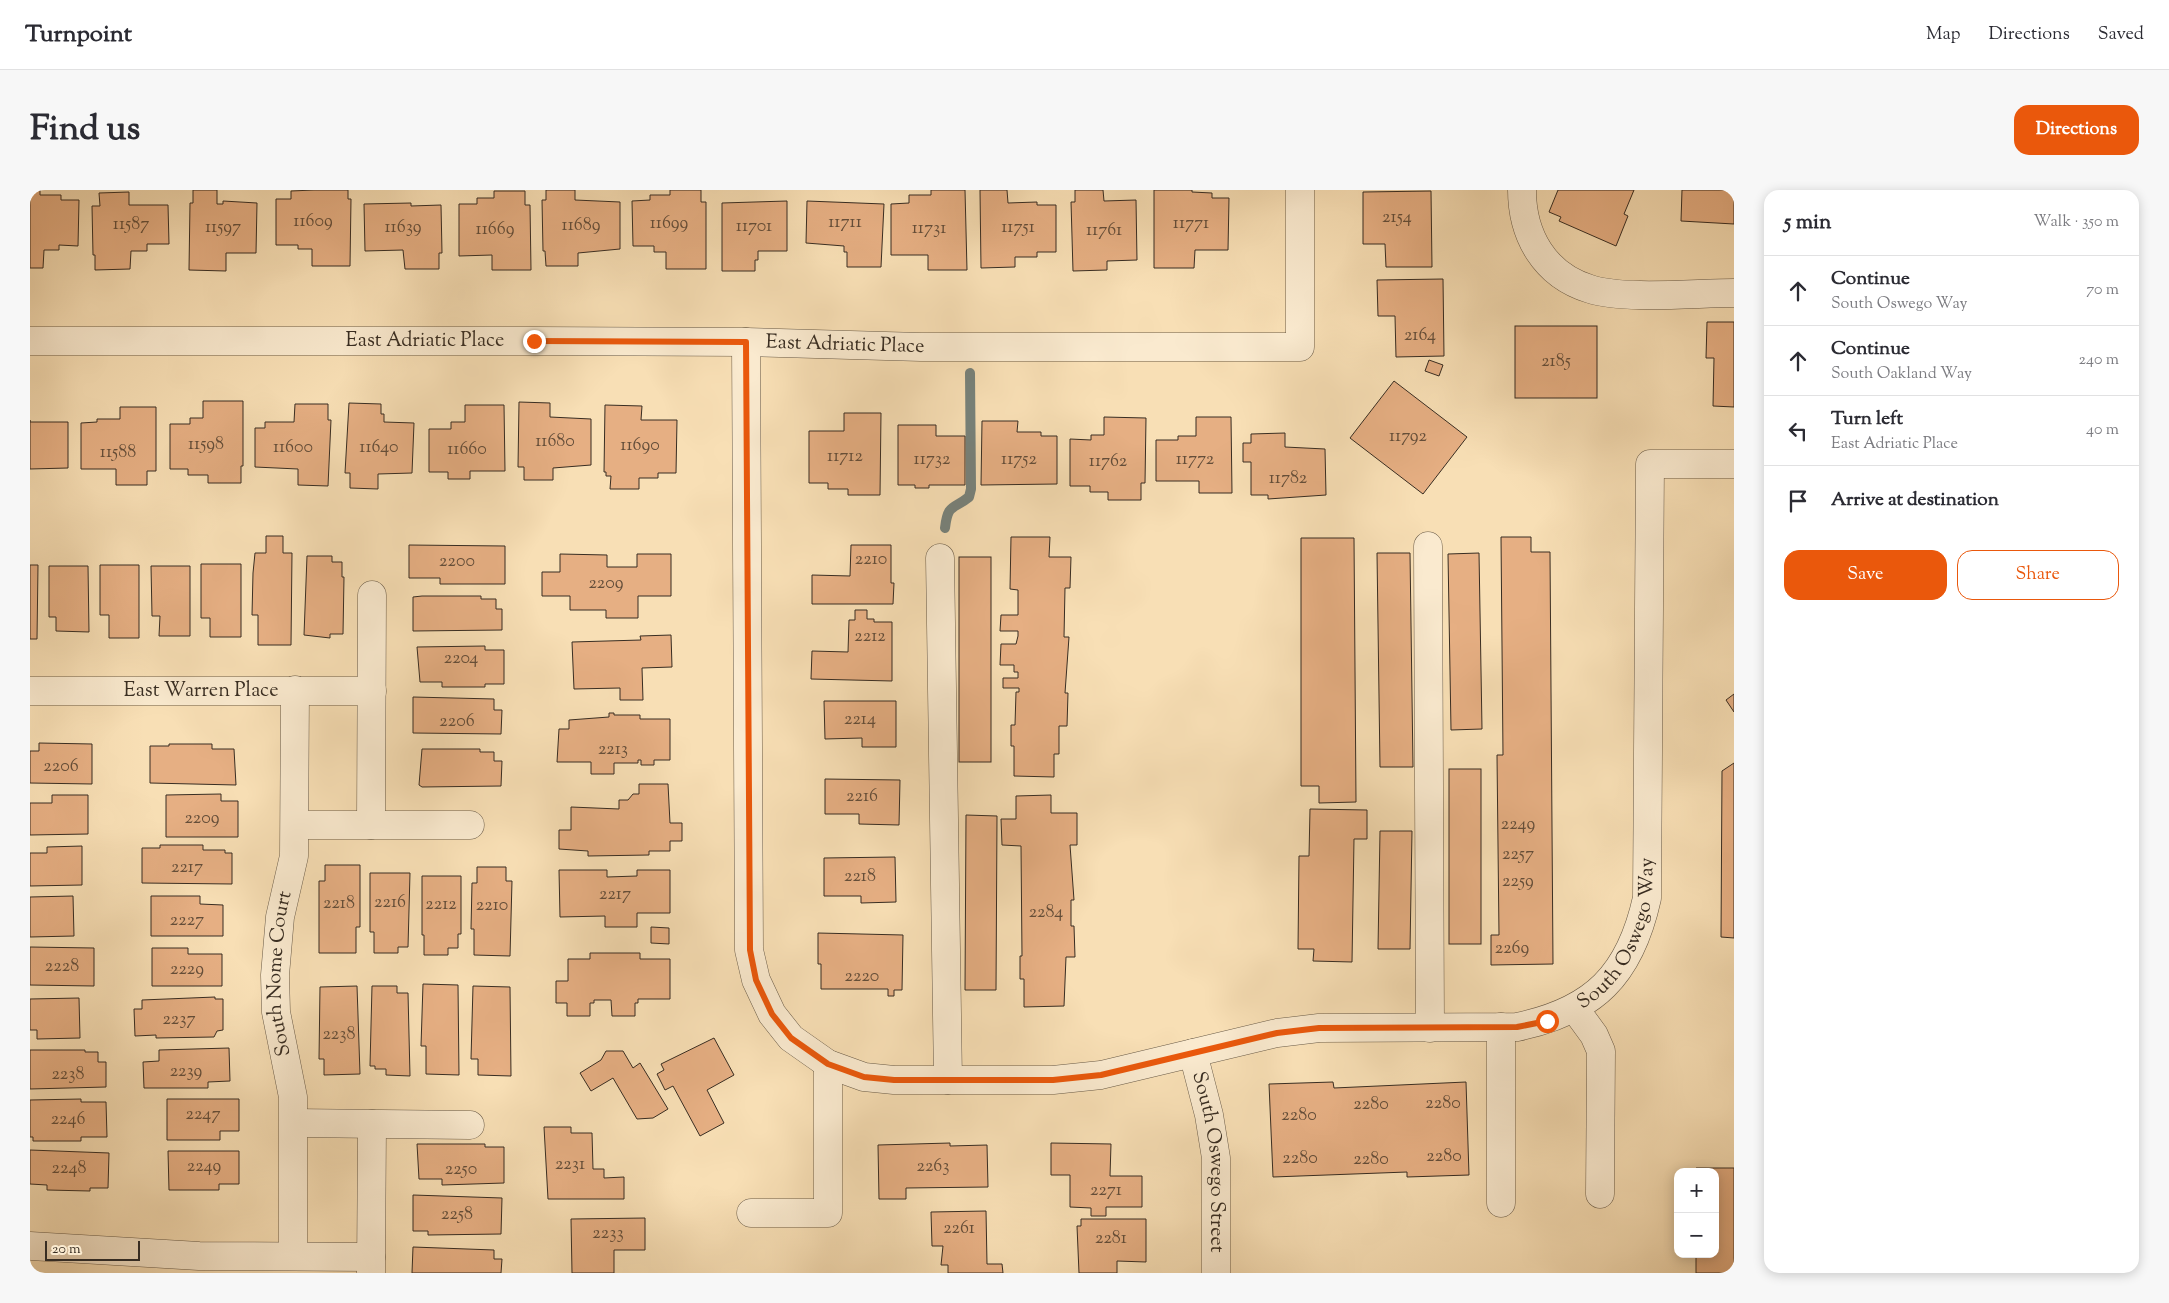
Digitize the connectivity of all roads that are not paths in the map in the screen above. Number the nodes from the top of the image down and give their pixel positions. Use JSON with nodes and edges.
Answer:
{"nodes":[{"id":1,"x":1300,"y":190,"type":"edge"},
{"id":2,"x":1522,"y":190,"type":"edge"},
{"id":3,"x":1734,"y":292,"type":"edge"},
{"id":4,"x":30,"y":342,"type":"edge"},
{"id":5,"x":746,"y":342,"type":"junction"},
{"id":6,"x":1734,"y":464,"type":"edge"},
{"id":7,"x":1428,"y":546,"type":"dead end"},
{"id":8,"x":940,"y":558,"type":"dead end"},
{"id":9,"x":372,"y":595,"type":"dead end"},
{"id":10,"x":295,"y":690,"type":"junction"},
{"id":11,"x":30,"y":691,"type":"edge"},
{"id":12,"x":372,"y":691,"type":"junction"},
{"id":13,"x":295,"y":825,"type":"junction"},
{"id":14,"x":371,"y":825,"type":"junction"},
{"id":15,"x":470,"y":826,"type":"dead end"},
{"id":16,"x":1575,"y":1009,"type":"junction"},
{"id":17,"x":1501,"y":1027,"type":"junction"},
{"id":18,"x":1430,"y":1028,"type":"junction"},
{"id":19,"x":1193,"y":1053,"type":"junction"},
{"id":20,"x":828,"y":1064,"type":"junction"},
{"id":21,"x":948,"y":1080,"type":"junction"},
{"id":22,"x":294,"y":1123,"type":"junction"},
{"id":23,"x":372,"y":1124,"type":"junction"},
{"id":24,"x":470,"y":1125,"type":"dead end"},
{"id":25,"x":1600,"y":1194,"type":"dead end"},
{"id":26,"x":1501,"y":1203,"type":"dead end"},
{"id":27,"x":751,"y":1213,"type":"dead end"},
{"id":28,"x":30,"y":1246,"type":"edge"},
{"id":29,"x":293,"y":1256,"type":"junction"},
{"id":30,"x":371,"y":1265,"type":"edge"},
{"id":31,"x":1216,"y":1273,"type":"edge"}],
"edges":[{"from":1,"to":5,"type":"street","name":"East Adriatic Place"},
{"from":2,"to":3,"type":"street"},
{"from":4,"to":5,"type":"street","name":"East Adriatic Place"},
{"from":5,"to":20,"type":"street","name":"South Oswego Way"},
{"from":6,"to":16,"type":"street","name":"South Oswego Way"},
{"from":7,"to":18,"type":"street"},
{"from":8,"to":21,"type":"street"},
{"from":9,"to":12,"type":"street"},
{"from":10,"to":11,"type":"street","name":"East Warren Place"},
{"from":10,"to":12,"type":"street","name":"East Warren Place"},
{"from":10,"to":13,"type":"street","name":"South Nome Court"},
{"from":12,"to":14,"type":"street"},
{"from":13,"to":14,"type":"street"},
{"from":13,"to":22,"type":"street","name":"South Nome Court"},
{"from":14,"to":15,"type":"street"},
{"from":16,"to":17,"type":"street","name":"South Oswego Way"},
{"from":16,"to":25,"type":"street"},
{"from":17,"to":18,"type":"street","name":"South Oswego Way"},
{"from":17,"to":26,"type":"street"},
{"from":18,"to":19,"type":"street","name":"South Oswego Way"},
{"from":19,"to":21,"type":"street","name":"South Oswego Way"},
{"from":19,"to":31,"type":"street","name":"South Oswego Street"},
{"from":20,"to":21,"type":"street","name":"South Oswego Way"},
{"from":20,"to":27,"type":"street"},
{"from":22,"to":23,"type":"street"},
{"from":22,"to":29,"type":"street","name":"South Nome Court"},
{"from":23,"to":24,"type":"street"},
{"from":23,"to":30,"type":"street"},
{"from":28,"to":29,"type":"street"},
{"from":29,"to":30,"type":"street"}]}
